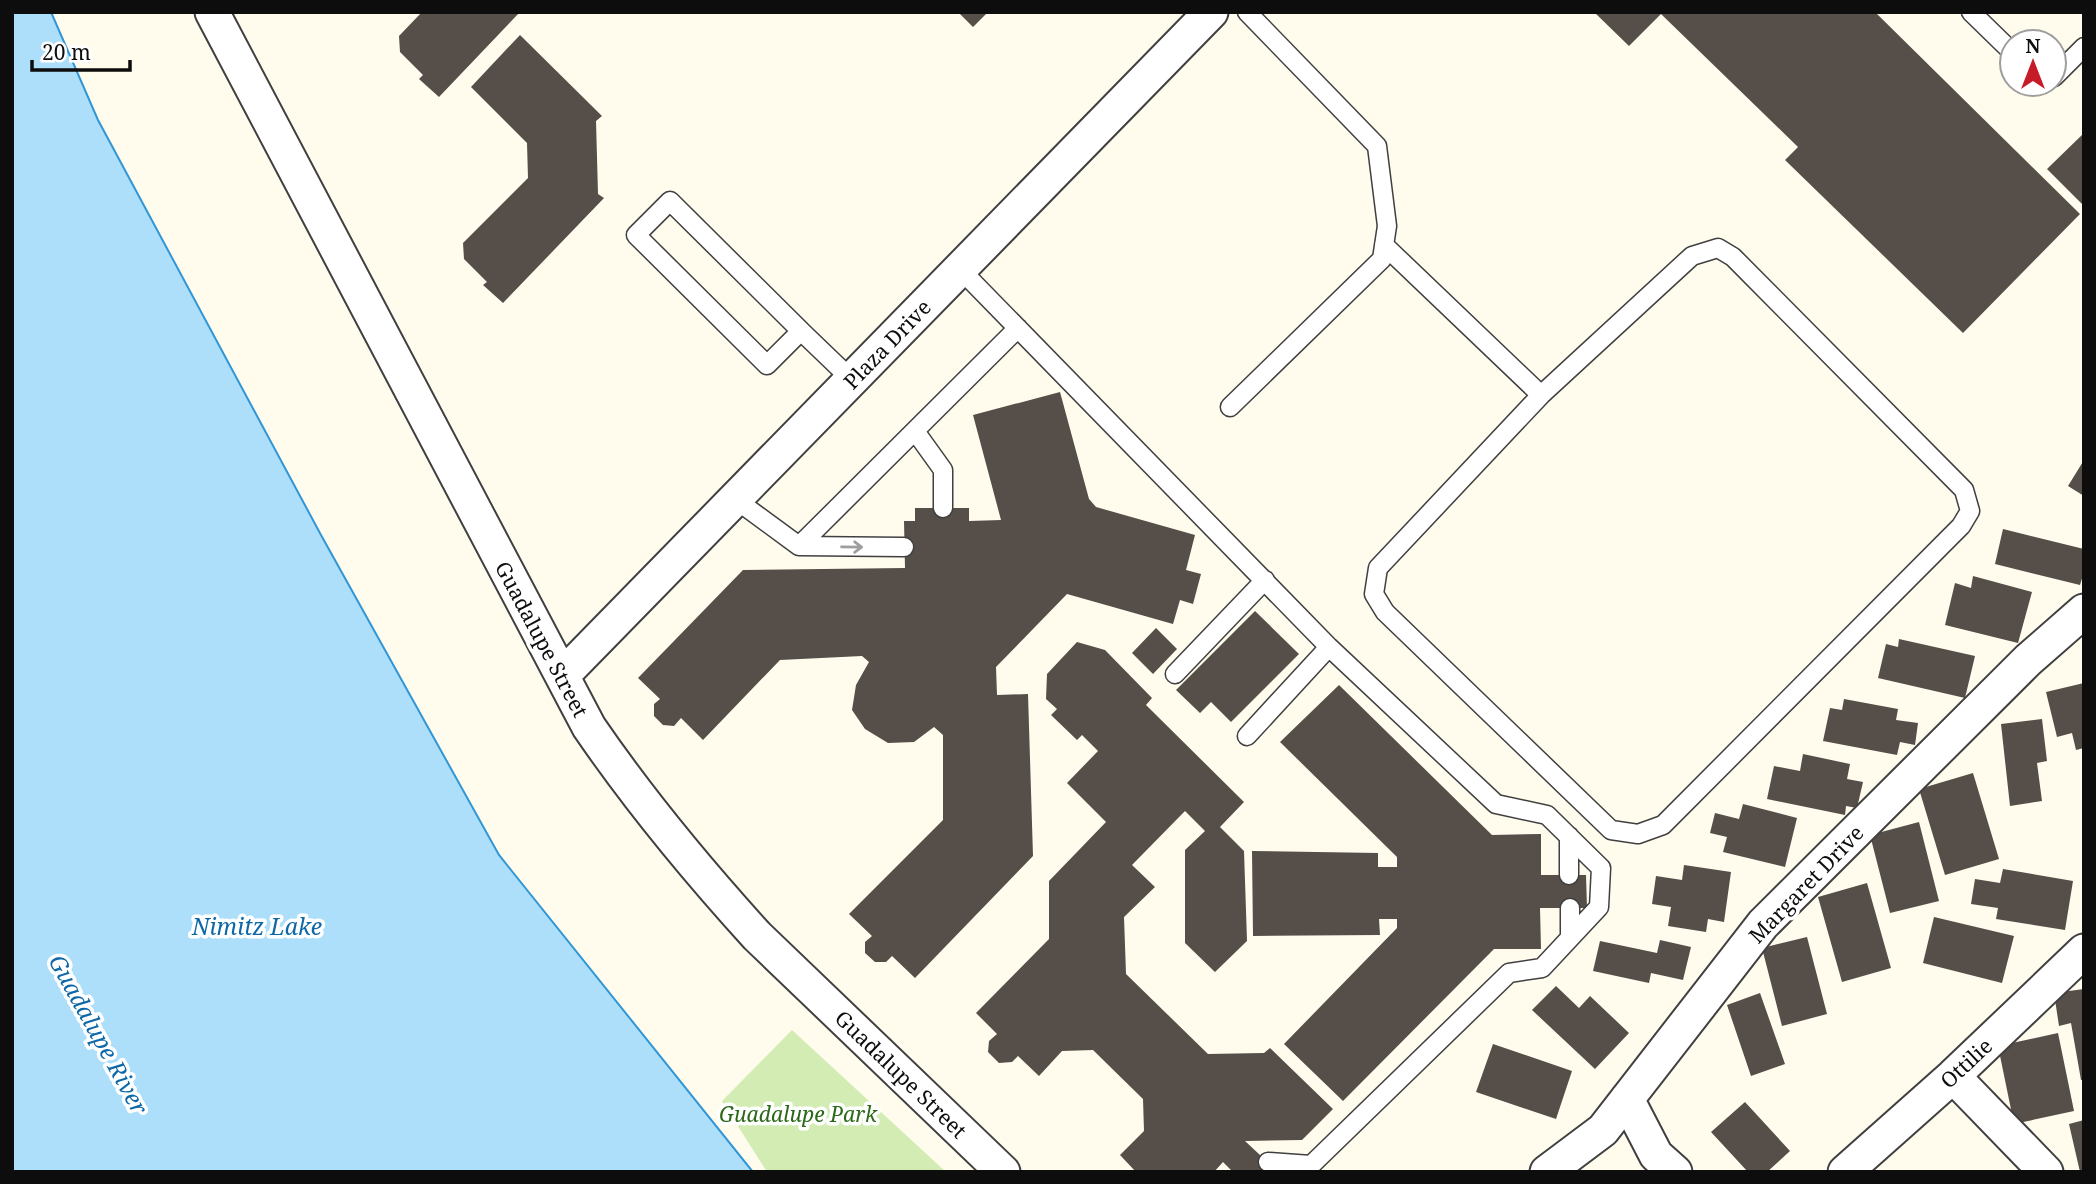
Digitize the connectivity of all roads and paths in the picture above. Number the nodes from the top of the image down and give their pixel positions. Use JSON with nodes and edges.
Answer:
{"nodes":[{"id":1,"x":212,"y":12,"type":"edge"},
{"id":2,"x":1211,"y":12,"type":"edge"},
{"id":3,"x":1247,"y":12,"type":"edge"},
{"id":4,"x":1971,"y":12,"type":"edge"},
{"id":5,"x":1998,"y":38,"type":"edge"},
{"id":6,"x":2084,"y":47,"type":"edge"},
{"id":7,"x":2068,"y":63,"type":"edge"},
{"id":8,"x":1384,"y":245,"type":"junction"},
{"id":9,"x":960,"y":269,"type":"junction"},
{"id":10,"x":1018,"y":328,"type":"junction"},
{"id":11,"x":801,"y":331,"type":"junction"},
{"id":12,"x":852,"y":380,"type":"junction"},
{"id":13,"x":1541,"y":396,"type":"junction"},
{"id":14,"x":1230,"y":407,"type":"dead end"},
{"id":15,"x":915,"y":431,"type":"junction"},
{"id":16,"x":735,"y":499,"type":"junction"},
{"id":17,"x":943,"y":508,"type":"dead end"},
{"id":18,"x":799,"y":546,"type":"junction"},
{"id":19,"x":904,"y":547,"type":"dead end"},
{"id":20,"x":1265,"y":580,"type":"junction"},
{"id":21,"x":2084,"y":611,"type":"edge"},
{"id":22,"x":1329,"y":647,"type":"junction"},
{"id":23,"x":1175,"y":674,"type":"dead end"},
{"id":24,"x":562,"y":677,"type":"junction"},
{"id":25,"x":1247,"y":736,"type":"dead end"},
{"id":26,"x":1569,"y":836,"type":"junction"},
{"id":27,"x":1569,"y":875,"type":"dead end"},
{"id":28,"x":1570,"y":908,"type":"dead end"},
{"id":29,"x":1570,"y":939,"type":"junction"},
{"id":30,"x":2084,"y":951,"type":"edge"},
{"id":31,"x":1953,"y":1076,"type":"junction"},
{"id":32,"x":1627,"y":1099,"type":"junction"},
{"id":33,"x":1268,"y":1162,"type":"dead end"},
{"id":34,"x":1307,"y":1168,"type":"edge"},
{"id":35,"x":1003,"y":1172,"type":"edge"},
{"id":36,"x":1547,"y":1172,"type":"edge"},
{"id":37,"x":1675,"y":1172,"type":"edge"},
{"id":38,"x":1845,"y":1172,"type":"edge"},
{"id":39,"x":2046,"y":1172,"type":"edge"}],
"edges":[{"from":1,"to":24,"type":"street","name":"Guadalupe Street"},
{"from":2,"to":9,"type":"street","name":"Plaza Drive"},
{"from":3,"to":8,"type":"lane"},
{"from":4,"to":5,"type":"lane"},
{"from":6,"to":7,"type":"lane"},
{"from":8,"to":13,"type":"lane"},
{"from":8,"to":14,"type":"lane"},
{"from":9,"to":10,"type":"lane"},
{"from":9,"to":12,"type":"street","name":"Plaza Drive"},
{"from":10,"to":15,"type":"lane"},
{"from":10,"to":20,"type":"lane"},
{"from":11,"to":11,"type":"lane"},
{"from":11,"to":12,"type":"lane"},
{"from":12,"to":16,"type":"street","name":"Plaza Drive"},
{"from":13,"to":13,"type":"lane"},
{"from":15,"to":17,"type":"lane"},
{"from":15,"to":18,"type":"lane"},
{"from":16,"to":18,"type":"lane"},
{"from":16,"to":24,"type":"street","name":"Plaza Drive"},
{"from":18,"to":19,"type":"lane","one_way":true},
{"from":20,"to":22,"type":"lane"},
{"from":20,"to":23,"type":"lane"},
{"from":21,"to":32,"type":"street","name":"Margaret Drive"},
{"from":22,"to":25,"type":"lane"},
{"from":22,"to":26,"type":"lane"},
{"from":24,"to":35,"type":"street","name":"Guadalupe Street"},
{"from":26,"to":27,"type":"lane"},
{"from":26,"to":29,"type":"lane"},
{"from":28,"to":29,"type":"lane"},
{"from":29,"to":34,"type":"lane"},
{"from":30,"to":31,"type":"street","name":"Ottilie"},
{"from":31,"to":38,"type":"street","name":"Ottilie"},
{"from":31,"to":39,"type":"street"},
{"from":32,"to":36,"type":"street","name":"Margaret Drive"},
{"from":32,"to":37,"type":"street"},
{"from":33,"to":34,"type":"lane"}]}
